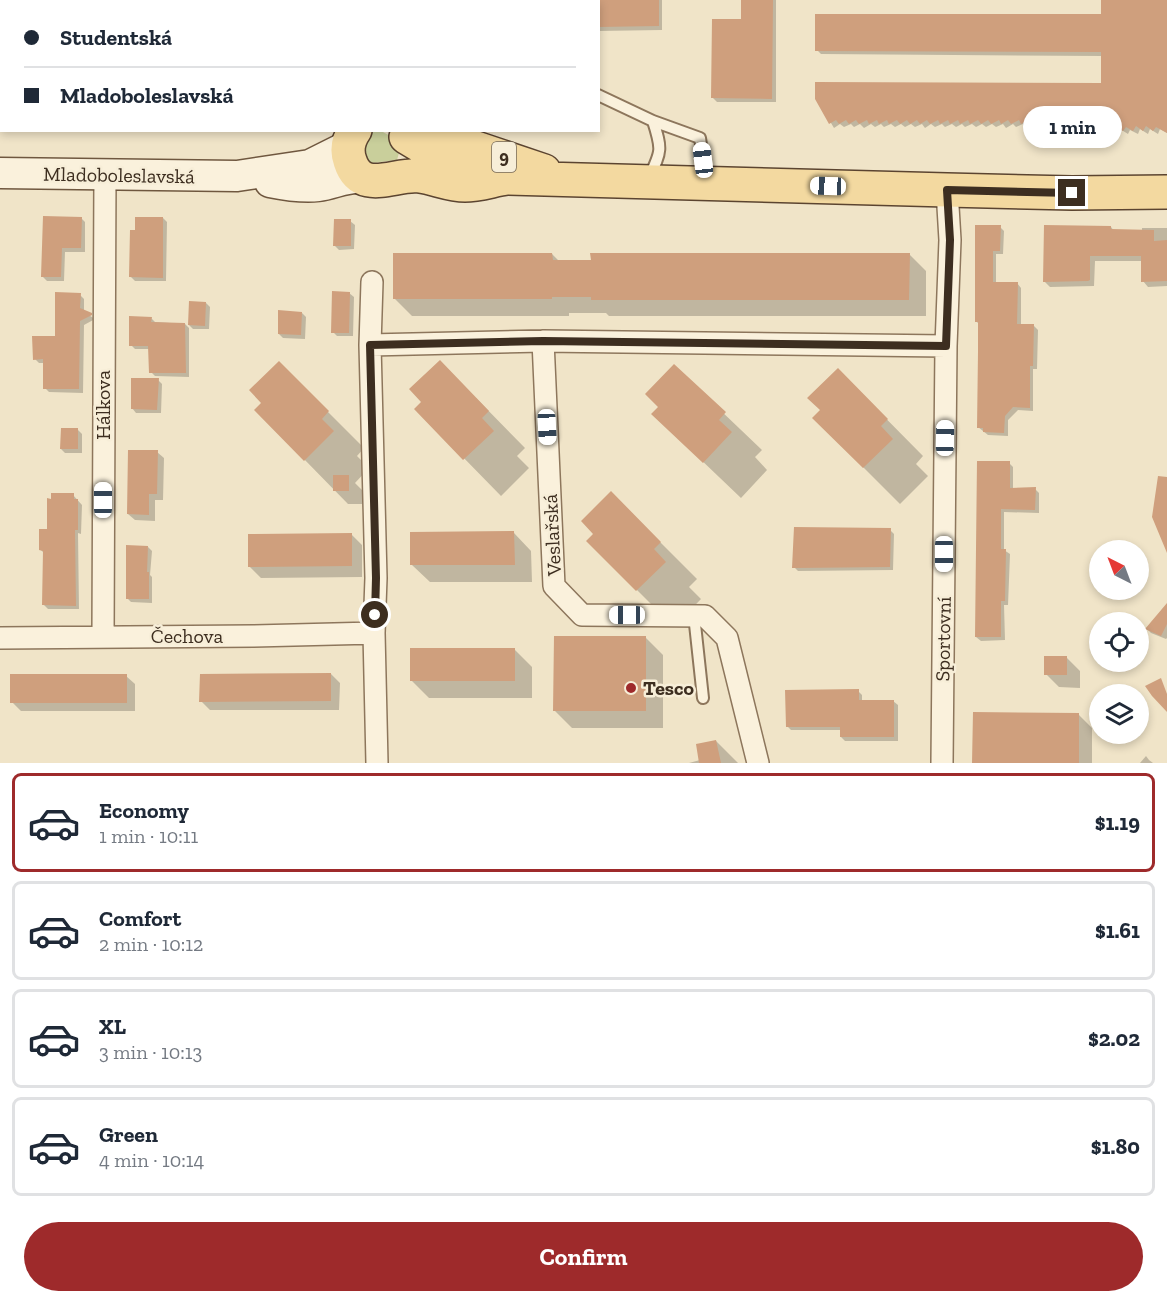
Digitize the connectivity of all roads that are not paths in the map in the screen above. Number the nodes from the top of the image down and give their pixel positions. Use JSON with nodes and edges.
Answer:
{"nodes":[{"id":1,"x":600,"y":96,"type":"edge"},
{"id":2,"x":653,"y":121,"type":"junction"},
{"id":3,"x":443,"y":132,"type":"edge"},
{"id":4,"x":404,"y":134,"type":"edge"},
{"id":5,"x":352,"y":136,"type":"edge"},
{"id":6,"x":0,"y":173,"type":"edge"},
{"id":7,"x":105,"y":174,"type":"junction"},
{"id":8,"x":237,"y":176,"type":"junction"},
{"id":9,"x":378,"y":178,"type":"junction"},
{"id":10,"x":507,"y":178,"type":"junction"},
{"id":11,"x":571,"y":180,"type":"junction"},
{"id":12,"x":647,"y":182,"type":"junction"},
{"id":13,"x":706,"y":182,"type":"junction"},
{"id":14,"x":947,"y":190,"type":"junction"},
{"id":15,"x":1167,"y":192,"type":"edge"},
{"id":16,"x":372,"y":282,"type":"dead end"},
{"id":17,"x":543,"y":341,"type":"junction"},
{"id":18,"x":370,"y":345,"type":"junction"},
{"id":19,"x":946,"y":346,"type":"junction"},
{"id":20,"x":694,"y":615,"type":"junction"},
{"id":21,"x":374,"y":633,"type":"junction"},
{"id":22,"x":102,"y":637,"type":"junction"},
{"id":23,"x":0,"y":638,"type":"edge"},
{"id":24,"x":703,"y":698,"type":"dead end"},
{"id":25,"x":377,"y":763,"type":"edge"},
{"id":26,"x":758,"y":763,"type":"edge"},
{"id":27,"x":942,"y":763,"type":"edge"}],
"edges":[{"from":1,"to":2,"type":"lane"},
{"from":2,"to":12,"type":"lane"},
{"from":2,"to":13,"type":"lane"},
{"from":3,"to":11,"type":"main road","number":"9"},
{"from":4,"to":9,"type":"main road","name":"Mladoboleslavská"},
{"from":4,"to":10,"type":"main road","name":"Mladoboleslavská"},
{"from":5,"to":8,"type":"street","name":"Mladoboleslavská"},
{"from":5,"to":9,"type":"main road","name":"Mladoboleslavská"},
{"from":6,"to":7,"type":"street","name":"Mladoboleslavská"},
{"from":7,"to":8,"type":"street","name":"Mladoboleslavská"},
{"from":7,"to":22,"type":"street","name":"Hálkova"},
{"from":8,"to":9,"type":"street","name":"Mladoboleslavská"},
{"from":9,"to":10,"type":"main road","name":"Mladoboleslavská"},
{"from":10,"to":11,"type":"main road","name":"Mladoboleslavská","number":"9"},
{"from":11,"to":12,"type":"main road","name":"Mladoboleslavská","number":"9"},
{"from":12,"to":13,"type":"main road","name":"Mladoboleslavská","number":"9"},
{"from":13,"to":14,"type":"main road","name":"Mladoboleslavská","number":"9"},
{"from":14,"to":15,"type":"main road","name":"Mladoboleslavská","number":"9"},
{"from":14,"to":19,"type":"street","name":"Sportovní"},
{"from":16,"to":18,"type":"street"},
{"from":17,"to":18,"type":"street"},
{"from":17,"to":19,"type":"street"},
{"from":17,"to":20,"type":"street","name":"Veslařská"},
{"from":18,"to":21,"type":"street"},
{"from":19,"to":27,"type":"street","name":"Sportovní"},
{"from":20,"to":24,"type":"lane"},
{"from":20,"to":26,"type":"street","name":"Veslařská"},
{"from":21,"to":22,"type":"street","name":"Čechova"},
{"from":21,"to":25,"type":"street"},
{"from":22,"to":23,"type":"street","name":"Čechova"}]}
